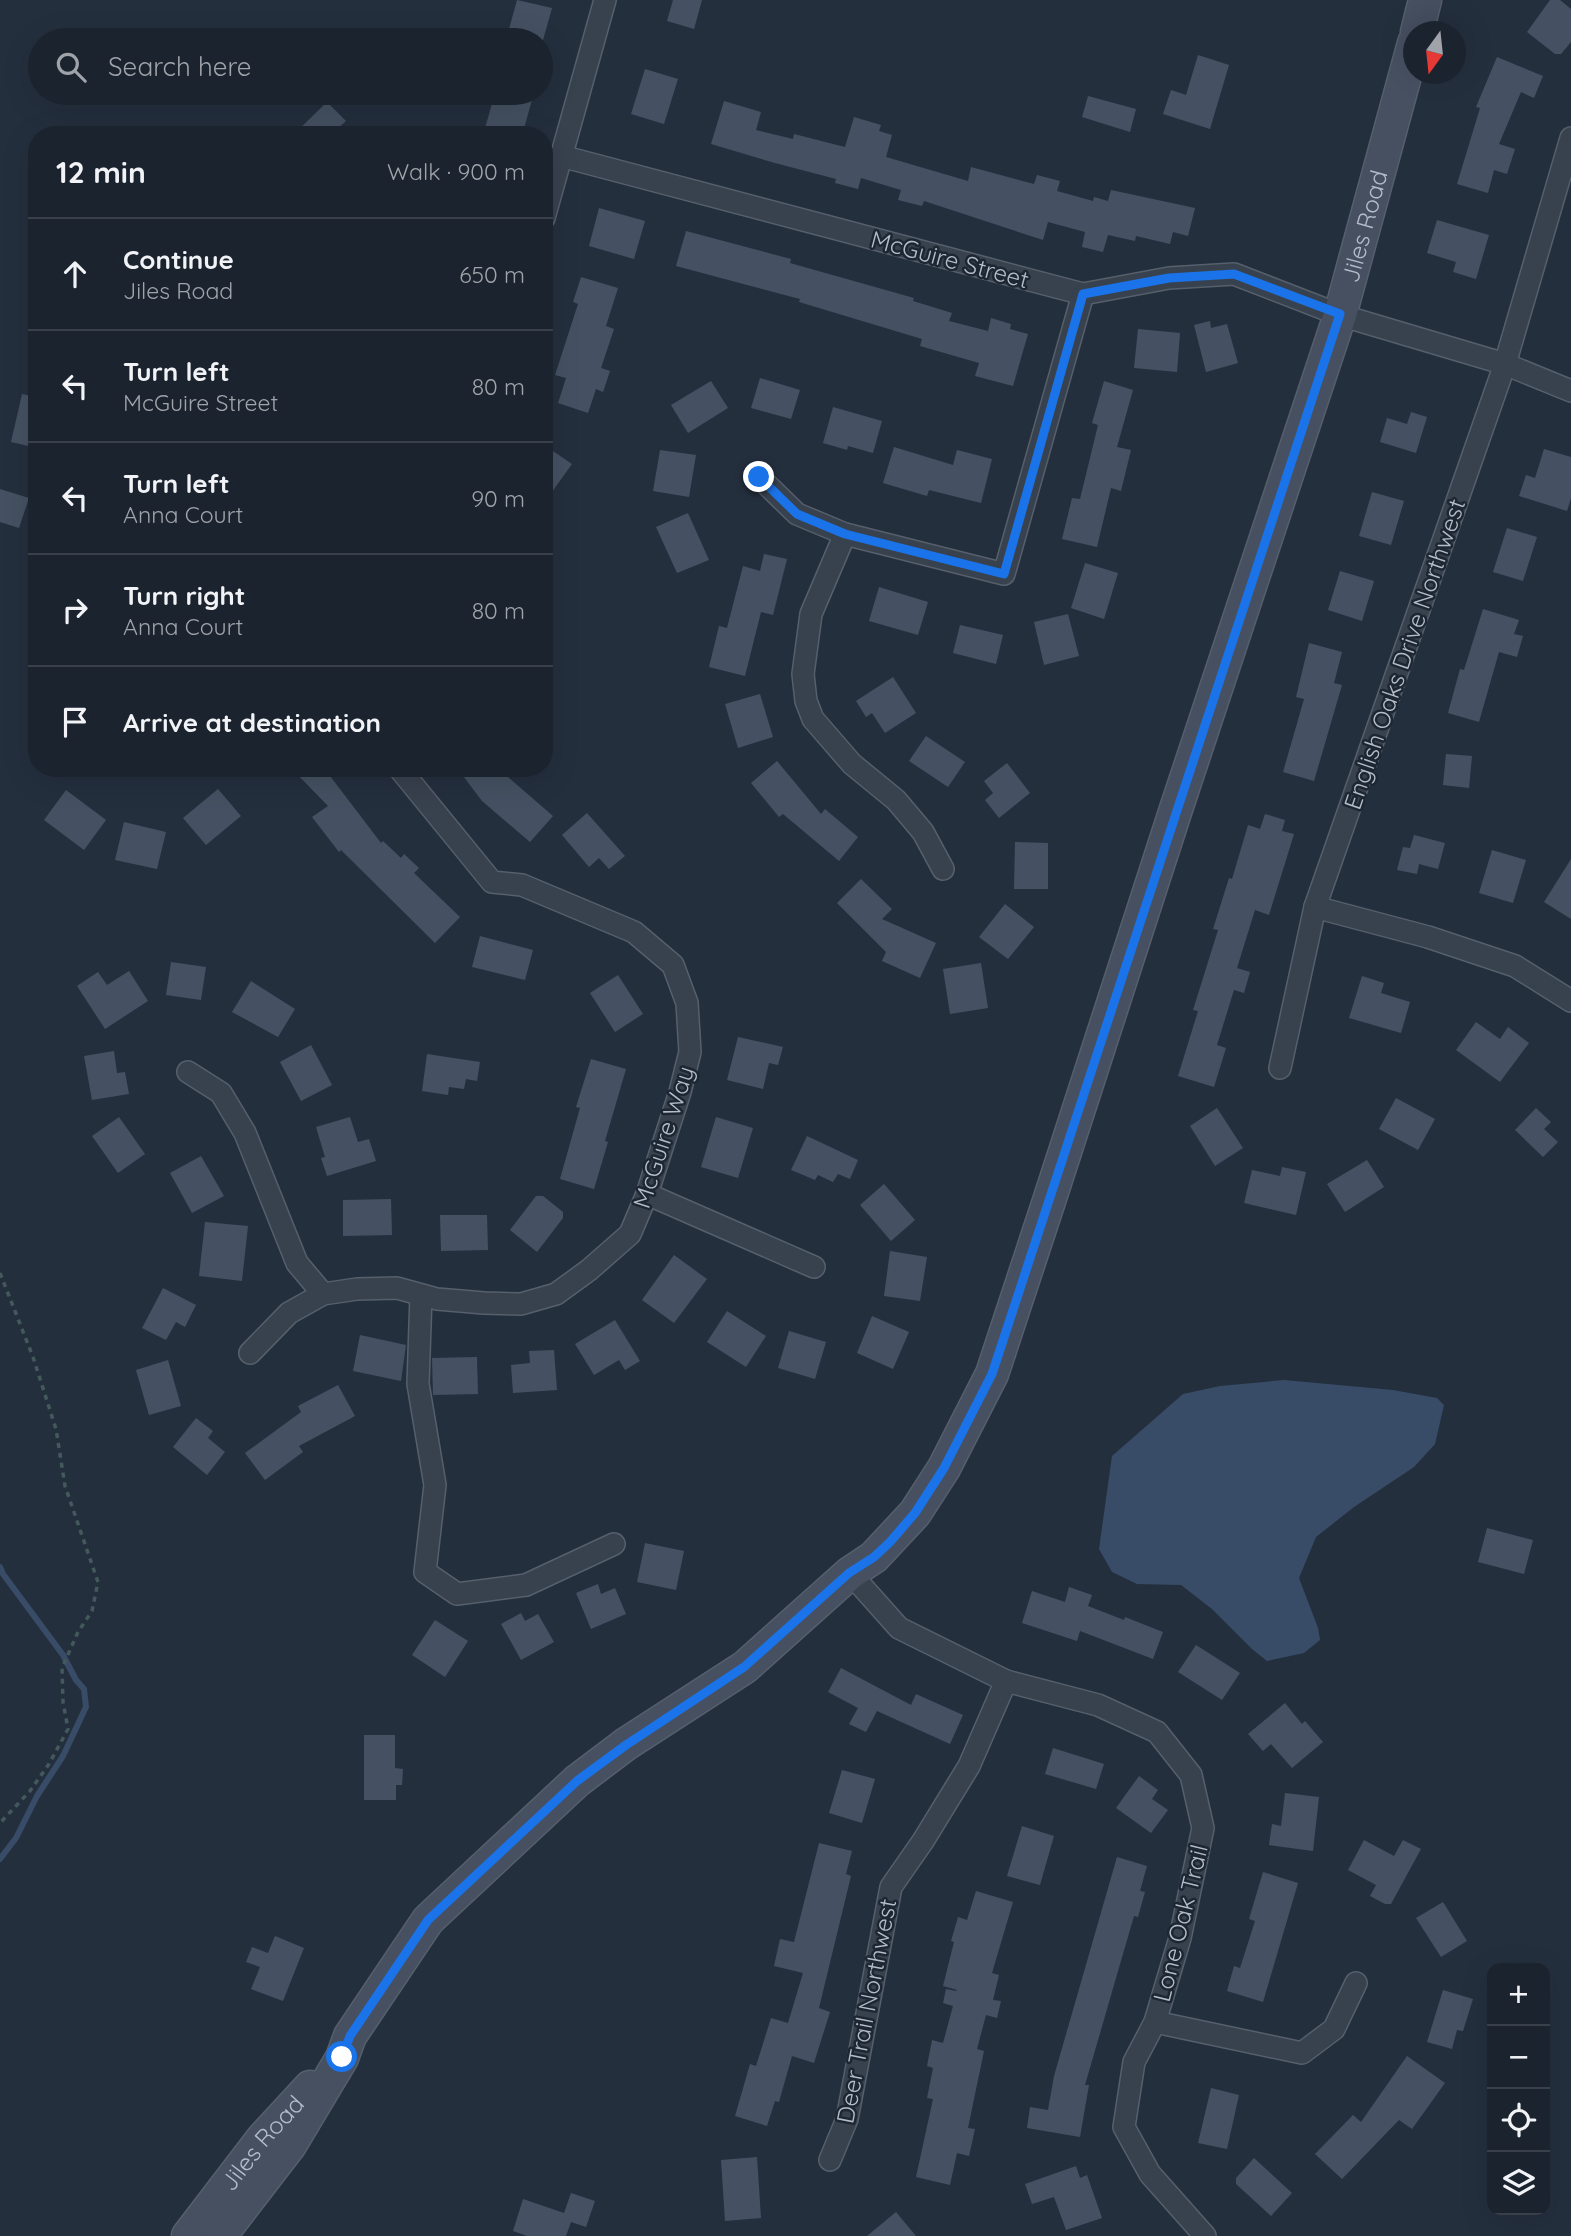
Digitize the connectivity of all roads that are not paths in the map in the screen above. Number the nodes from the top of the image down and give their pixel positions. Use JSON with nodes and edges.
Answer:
{"nodes":[{"id":1,"x":605,"y":0,"type":"edge"},
{"id":2,"x":1425,"y":0,"type":"edge"},
{"id":3,"x":1420,"y":21,"type":"edge"},
{"id":4,"x":1403,"y":80,"type":"edge"},
{"id":5,"x":1571,"y":138,"type":"edge"},
{"id":6,"x":561,"y":156,"type":"junction"},
{"id":7,"x":553,"y":185,"type":"edge"},
{"id":8,"x":1083,"y":294,"type":"junction"},
{"id":9,"x":1340,"y":314,"type":"junction"},
{"id":10,"x":1505,"y":364,"type":"junction"},
{"id":11,"x":1571,"y":391,"type":"edge"},
{"id":12,"x":759,"y":477,"type":"dead end"},
{"id":13,"x":845,"y":534,"type":"junction"},
{"id":14,"x":406,"y":777,"type":"edge"},
{"id":15,"x":943,"y":869,"type":"dead end"},
{"id":16,"x":1315,"y":907,"type":"junction"},
{"id":17,"x":1571,"y":1001,"type":"edge"},
{"id":18,"x":1280,"y":1068,"type":"dead end"},
{"id":19,"x":188,"y":1072,"type":"dead end"},
{"id":20,"x":647,"y":1194,"type":"junction"},
{"id":21,"x":814,"y":1267,"type":"dead end"},
{"id":22,"x":323,"y":1294,"type":"junction"},
{"id":23,"x":421,"y":1295,"type":"junction"},
{"id":24,"x":250,"y":1353,"type":"dead end"},
{"id":25,"x":614,"y":1544,"type":"dead end"},
{"id":26,"x":849,"y":1573,"type":"junction"},
{"id":27,"x":1006,"y":1681,"type":"junction"},
{"id":28,"x":1356,"y":1983,"type":"dead end"},
{"id":29,"x":1155,"y":2022,"type":"junction"},
{"id":30,"x":342,"y":2057,"type":"junction"},
{"id":31,"x":830,"y":2160,"type":"dead end"},
{"id":32,"x":188,"y":2236,"type":"edge"},
{"id":33,"x":220,"y":2236,"type":"edge"},
{"id":34,"x":1205,"y":2236,"type":"edge"}],
"edges":[{"from":1,"to":6,"type":"street"},
{"from":2,"to":3,"type":"street"},
{"from":4,"to":9,"type":"street","name":"Jiles Road"},
{"from":5,"to":10,"type":"street","name":"English Oaks Drive Northwest"},
{"from":6,"to":7,"type":"street"},
{"from":6,"to":8,"type":"street","name":"McGuire Street"},
{"from":8,"to":9,"type":"street","name":"McGuire Street"},
{"from":8,"to":13,"type":"street"},
{"from":9,"to":10,"type":"street","name":"McGuire Street"},
{"from":9,"to":26,"type":"street","name":"Jiles Road"},
{"from":10,"to":11,"type":"street","name":"McGuire Street"},
{"from":10,"to":16,"type":"street","name":"English Oaks Drive Northwest"},
{"from":12,"to":13,"type":"street"},
{"from":13,"to":15,"type":"street"},
{"from":14,"to":20,"type":"street","name":"McGuire Way"},
{"from":16,"to":17,"type":"street"},
{"from":16,"to":18,"type":"street","name":"English Oaks Drive Northwest"},
{"from":19,"to":22,"type":"street"},
{"from":20,"to":21,"type":"street"},
{"from":20,"to":23,"type":"street","name":"McGuire Way"},
{"from":22,"to":23,"type":"street","name":"McGuire Way"},
{"from":22,"to":24,"type":"street","name":"McGuire Way"},
{"from":23,"to":25,"type":"street"},
{"from":26,"to":27,"type":"street","name":"Lone Oak Trail"},
{"from":26,"to":30,"type":"street","name":"Jiles Road"},
{"from":27,"to":29,"type":"street","name":"Lone Oak Trail"},
{"from":27,"to":31,"type":"street","name":"Deer Trail Northwest"},
{"from":28,"to":29,"type":"street"},
{"from":29,"to":34,"type":"street","name":"Lone Oak Trail"},
{"from":30,"to":32,"type":"street","name":"Jiles Road"},
{"from":30,"to":33,"type":"street","name":"Jiles Road"}]}
